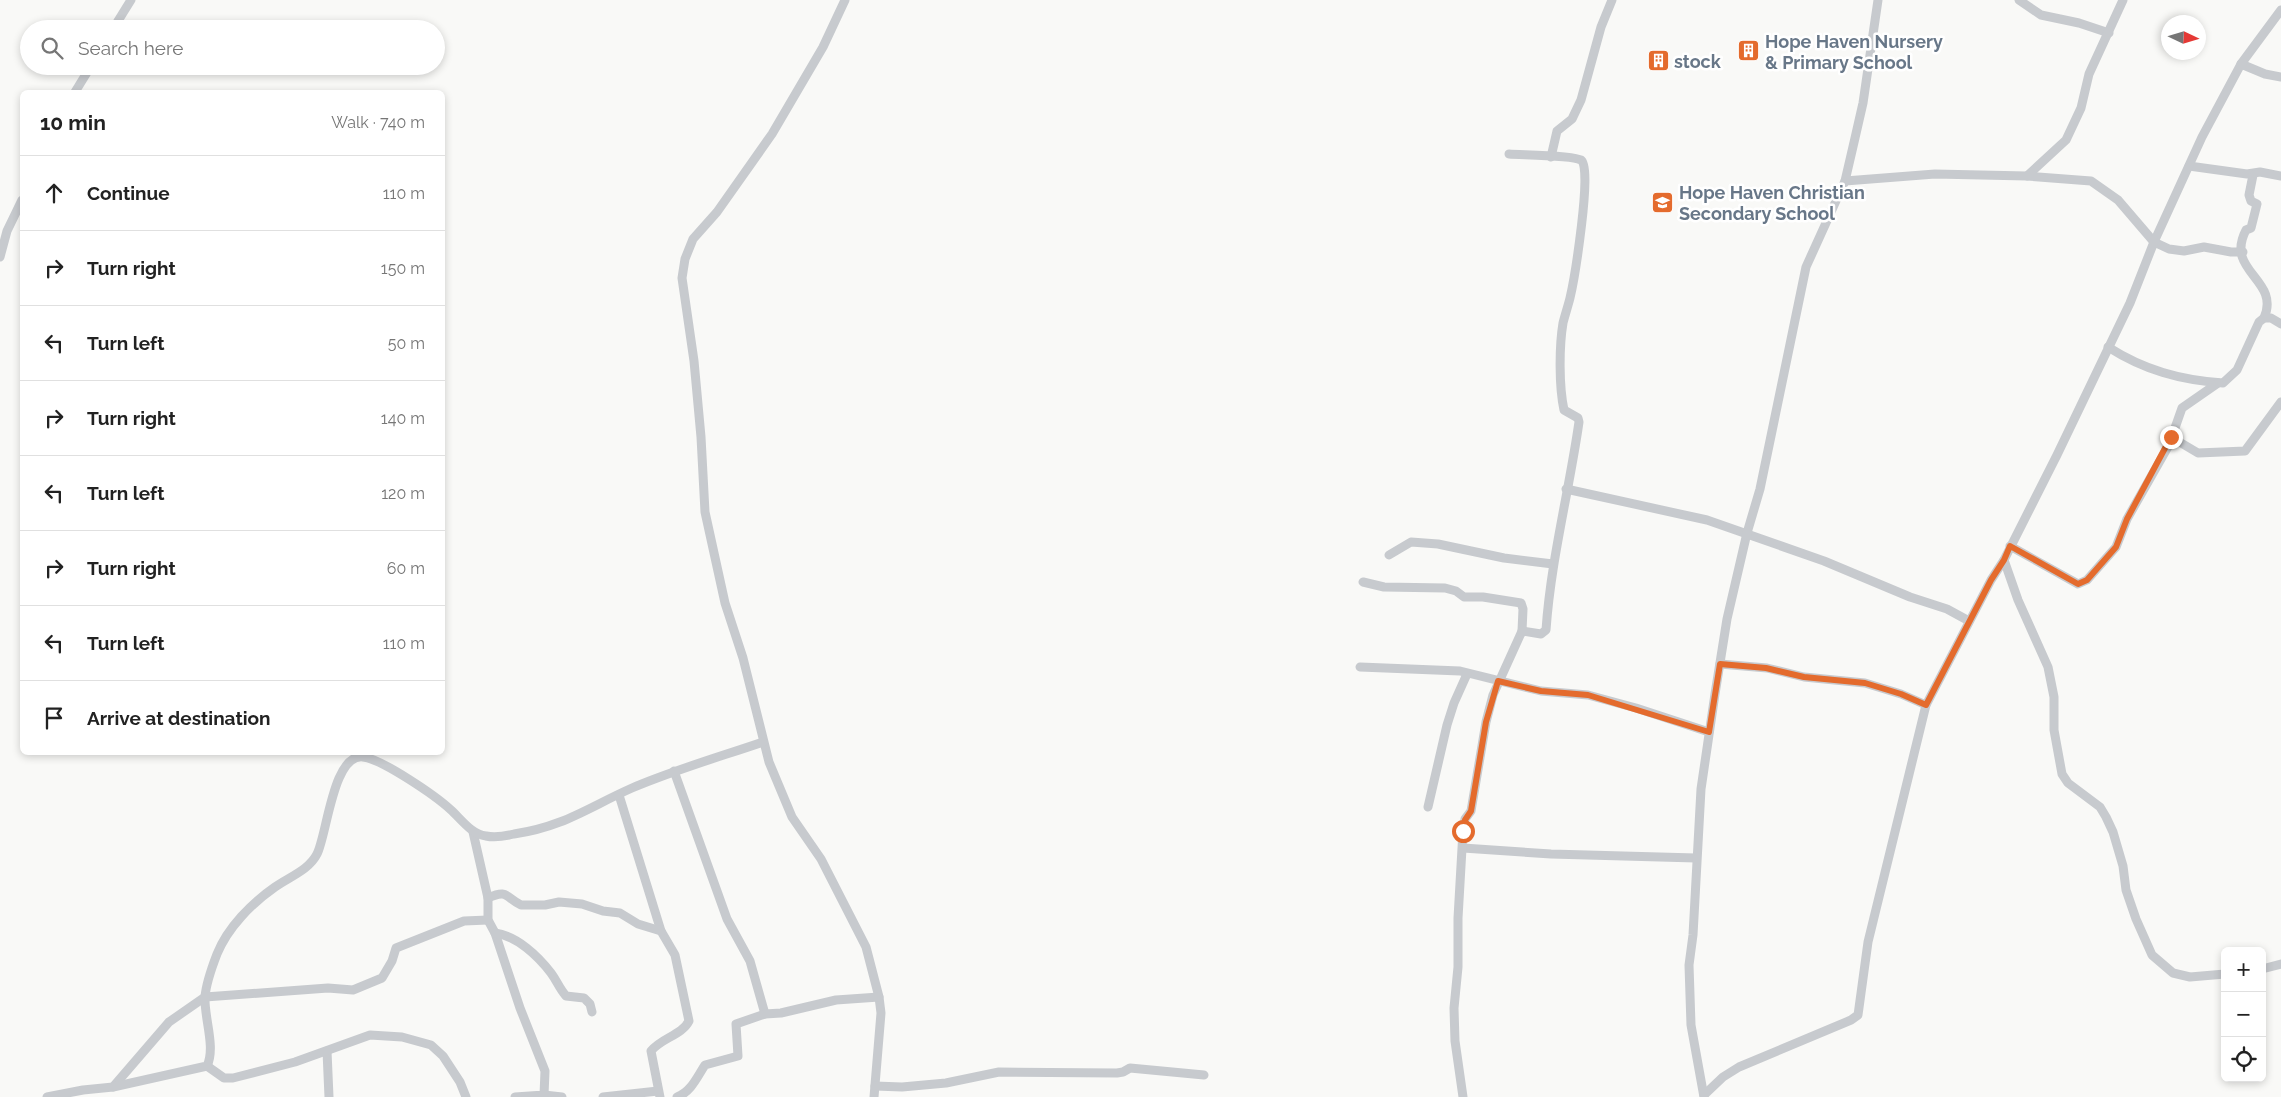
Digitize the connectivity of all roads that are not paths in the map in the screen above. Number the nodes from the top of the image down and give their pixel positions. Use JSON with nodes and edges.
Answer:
{"nodes":[{"id":1,"x":130,"y":0,"type":"edge"},
{"id":2,"x":845,"y":0,"type":"edge"},
{"id":3,"x":1612,"y":0,"type":"edge"},
{"id":4,"x":1878,"y":0,"type":"edge"},
{"id":5,"x":2019,"y":0,"type":"edge"},
{"id":6,"x":2123,"y":0,"type":"edge"},
{"id":7,"x":2281,"y":10,"type":"edge"},
{"id":8,"x":118,"y":20,"type":"edge"},
{"id":9,"x":2110,"y":33,"type":"junction"},
{"id":10,"x":2241,"y":64,"type":"junction"},
{"id":11,"x":85,"y":75,"type":"edge"},
{"id":12,"x":2281,"y":78,"type":"edge"},
{"id":13,"x":76,"y":90,"type":"edge"},
{"id":14,"x":1509,"y":154,"type":"dead end"},
{"id":15,"x":1551,"y":157,"type":"junction"},
{"id":16,"x":2189,"y":166,"type":"junction"},
{"id":17,"x":2253,"y":175,"type":"junction"},
{"id":18,"x":2028,"y":176,"type":"junction"},
{"id":19,"x":2281,"y":176,"type":"edge"},
{"id":20,"x":1845,"y":181,"type":"junction"},
{"id":21,"x":20,"y":205,"type":"edge"},
{"id":22,"x":2154,"y":242,"type":"junction"},
{"id":23,"x":2243,"y":252,"type":"junction"},
{"id":24,"x":0,"y":256,"type":"edge"},
{"id":25,"x":2264,"y":318,"type":"junction"},
{"id":26,"x":2281,"y":324,"type":"edge"},
{"id":27,"x":2108,"y":347,"type":"junction"},
{"id":28,"x":2218,"y":383,"type":"junction"},
{"id":29,"x":2281,"y":402,"type":"edge"},
{"id":30,"x":2171,"y":437,"type":"junction"},
{"id":31,"x":1566,"y":488,"type":"junction"},
{"id":32,"x":1747,"y":533,"type":"junction"},
{"id":33,"x":2010,"y":546,"type":"junction"},
{"id":34,"x":1389,"y":554,"type":"dead end"},
{"id":35,"x":2004,"y":560,"type":"junction"},
{"id":36,"x":1553,"y":564,"type":"junction"},
{"id":37,"x":1363,"y":582,"type":"dead end"},
{"id":38,"x":1969,"y":621,"type":"junction"},
{"id":39,"x":1522,"y":631,"type":"junction"},
{"id":40,"x":1720,"y":664,"type":"junction"},
{"id":41,"x":1360,"y":667,"type":"dead end"},
{"id":42,"x":1467,"y":674,"type":"junction"},
{"id":43,"x":1498,"y":681,"type":"junction"},
{"id":44,"x":1926,"y":705,"type":"junction"},
{"id":45,"x":1709,"y":732,"type":"junction"},
{"id":46,"x":763,"y":742,"type":"junction"},
{"id":47,"x":674,"y":771,"type":"junction"},
{"id":48,"x":620,"y":794,"type":"junction"},
{"id":49,"x":1428,"y":807,"type":"dead end"},
{"id":50,"x":473,"y":832,"type":"junction"},
{"id":51,"x":1463,"y":848,"type":"junction"},
{"id":52,"x":1696,"y":858,"type":"junction"},
{"id":53,"x":488,"y":898,"type":"junction"},
{"id":54,"x":488,"y":920,"type":"junction"},
{"id":55,"x":661,"y":930,"type":"junction"},
{"id":56,"x":495,"y":933,"type":"junction"},
{"id":57,"x":2281,"y":964,"type":"edge"},
{"id":58,"x":2266,"y":968,"type":"edge"},
{"id":59,"x":2221,"y":974,"type":"edge"},
{"id":60,"x":205,"y":997,"type":"junction"},
{"id":61,"x":879,"y":997,"type":"junction"},
{"id":62,"x":592,"y":1012,"type":"dead end"},
{"id":63,"x":765,"y":1014,"type":"junction"},
{"id":64,"x":327,"y":1050,"type":"junction"},
{"id":65,"x":207,"y":1066,"type":"junction"},
{"id":66,"x":1204,"y":1075,"type":"dead end"},
{"id":67,"x":876,"y":1086,"type":"junction"},
{"id":68,"x":113,"y":1087,"type":"junction"},
{"id":69,"x":84,"y":1093,"type":"edge"},
{"id":70,"x":659,"y":1094,"type":"edge"},
{"id":71,"x":544,"y":1095,"type":"junction"},
{"id":72,"x":1704,"y":1096,"type":"edge"},
{"id":73,"x":47,"y":1097,"type":"edge"},
{"id":74,"x":329,"y":1097,"type":"edge"},
{"id":75,"x":466,"y":1097,"type":"edge"},
{"id":76,"x":515,"y":1097,"type":"edge"},
{"id":77,"x":562,"y":1097,"type":"edge"},
{"id":78,"x":603,"y":1097,"type":"edge"},
{"id":79,"x":677,"y":1097,"type":"edge"},
{"id":80,"x":874,"y":1097,"type":"edge"},
{"id":81,"x":1463,"y":1097,"type":"edge"}],
"edges":[{"from":1,"to":8,"type":"street"},
{"from":2,"to":46,"type":"street"},
{"from":3,"to":15,"type":"street"},
{"from":4,"to":20,"type":"street"},
{"from":5,"to":9,"type":"street"},
{"from":6,"to":9,"type":"street"},
{"from":7,"to":10,"type":"street"},
{"from":9,"to":18,"type":"street"},
{"from":10,"to":12,"type":"street"},
{"from":10,"to":16,"type":"street"},
{"from":11,"to":13,"type":"street"},
{"from":14,"to":15,"type":"street"},
{"from":15,"to":31,"type":"street"},
{"from":16,"to":17,"type":"street"},
{"from":16,"to":22,"type":"street"},
{"from":17,"to":19,"type":"street"},
{"from":17,"to":23,"type":"street"},
{"from":18,"to":20,"type":"street"},
{"from":18,"to":22,"type":"street"},
{"from":20,"to":32,"type":"street"},
{"from":21,"to":24,"type":"street"},
{"from":22,"to":23,"type":"street"},
{"from":22,"to":27,"type":"street"},
{"from":23,"to":25,"type":"street"},
{"from":25,"to":26,"type":"street"},
{"from":25,"to":28,"type":"street"},
{"from":27,"to":28,"type":"street"},
{"from":27,"to":33,"type":"street"},
{"from":28,"to":30,"type":"street"},
{"from":29,"to":30,"type":"street"},
{"from":30,"to":33,"type":"street"},
{"from":31,"to":32,"type":"street"},
{"from":31,"to":36,"type":"street"},
{"from":32,"to":38,"type":"street"},
{"from":32,"to":40,"type":"street"},
{"from":33,"to":35,"type":"street"},
{"from":34,"to":36,"type":"street"},
{"from":35,"to":38,"type":"street"},
{"from":35,"to":59,"type":"street"},
{"from":36,"to":39,"type":"street"},
{"from":37,"to":39,"type":"street"},
{"from":38,"to":44,"type":"street"},
{"from":39,"to":43,"type":"street"},
{"from":40,"to":44,"type":"street"},
{"from":40,"to":45,"type":"street"},
{"from":41,"to":42,"type":"street"},
{"from":42,"to":43,"type":"street"},
{"from":42,"to":49,"type":"street"},
{"from":43,"to":45,"type":"street"},
{"from":43,"to":51,"type":"street"},
{"from":44,"to":72,"type":"street"},
{"from":45,"to":52,"type":"street"},
{"from":46,"to":47,"type":"street"},
{"from":46,"to":61,"type":"street"},
{"from":47,"to":48,"type":"street"},
{"from":47,"to":63,"type":"street"},
{"from":48,"to":50,"type":"street"},
{"from":48,"to":55,"type":"street"},
{"from":50,"to":53,"type":"street"},
{"from":50,"to":60,"type":"street"},
{"from":51,"to":52,"type":"street"},
{"from":51,"to":81,"type":"street"},
{"from":52,"to":72,"type":"street"},
{"from":53,"to":54,"type":"street"},
{"from":53,"to":55,"type":"street"},
{"from":54,"to":56,"type":"street"},
{"from":54,"to":60,"type":"street"},
{"from":55,"to":70,"type":"street"},
{"from":56,"to":62,"type":"street"},
{"from":56,"to":71,"type":"street"},
{"from":57,"to":58,"type":"street"},
{"from":60,"to":65,"type":"street"},
{"from":60,"to":68,"type":"street"},
{"from":61,"to":63,"type":"street"},
{"from":61,"to":67,"type":"street"},
{"from":63,"to":79,"type":"street"},
{"from":64,"to":65,"type":"street"},
{"from":64,"to":74,"type":"street"},
{"from":64,"to":75,"type":"street"},
{"from":65,"to":68,"type":"street"},
{"from":66,"to":67,"type":"street"},
{"from":67,"to":80,"type":"street"},
{"from":68,"to":69,"type":"street"},
{"from":69,"to":73,"type":"street"},
{"from":70,"to":78,"type":"street"},
{"from":71,"to":76,"type":"street"},
{"from":71,"to":77,"type":"street"}]}
